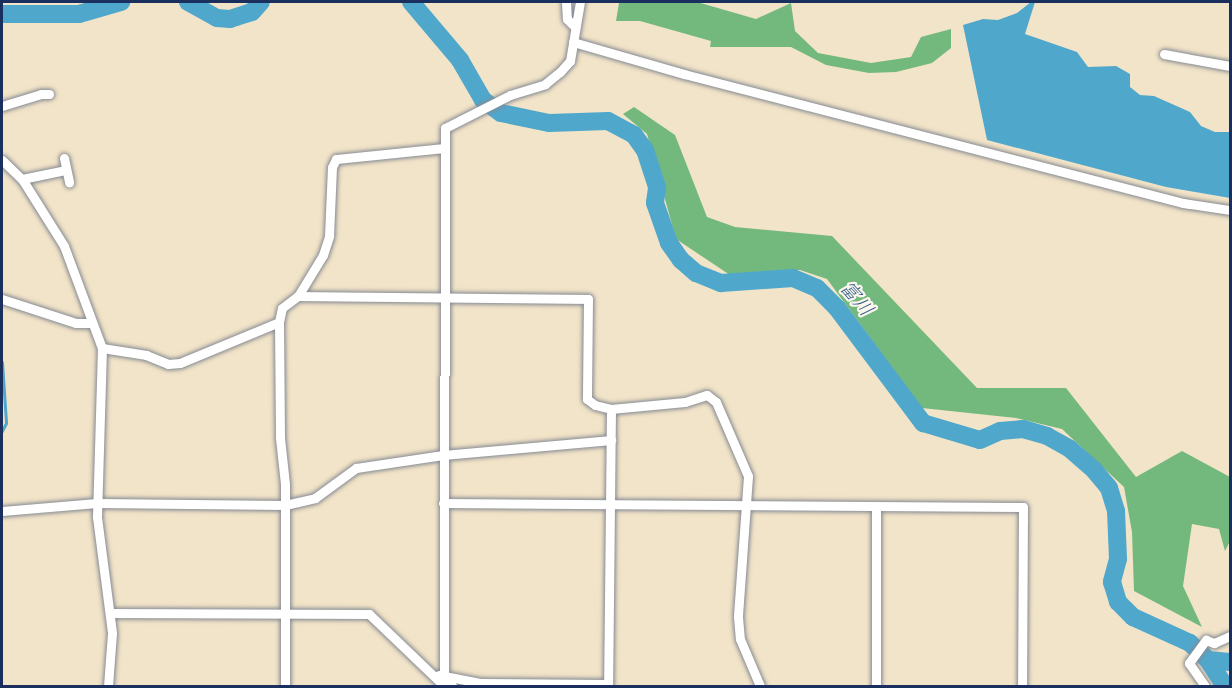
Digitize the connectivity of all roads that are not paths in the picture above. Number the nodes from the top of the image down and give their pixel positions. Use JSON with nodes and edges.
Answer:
{"nodes":[{"id":1,"x":566,"y":2,"type":"edge"},
{"id":2,"x":580,"y":2,"type":"edge"},
{"id":3,"x":574,"y":26,"type":"junction"},
{"id":4,"x":573,"y":42,"type":"junction"},
{"id":5,"x":1164,"y":54,"type":"dead end"},
{"id":6,"x":1230,"y":66,"type":"edge"},
{"id":7,"x":49,"y":94,"type":"dead end"},
{"id":8,"x":2,"y":106,"type":"edge"},
{"id":9,"x":444,"y":148,"type":"junction"},
{"id":10,"x":64,"y":158,"type":"dead end"},
{"id":11,"x":2,"y":160,"type":"edge"},
{"id":12,"x":66,"y":170,"type":"junction"},
{"id":13,"x":22,"y":179,"type":"junction"},
{"id":14,"x":69,"y":182,"type":"dead end"},
{"id":15,"x":1230,"y":210,"type":"edge"},
{"id":16,"x":298,"y":296,"type":"junction"},
{"id":17,"x":445,"y":297,"type":"junction"},
{"id":18,"x":2,"y":300,"type":"edge"},
{"id":19,"x":279,"y":322,"type":"junction"},
{"id":20,"x":91,"y":323,"type":"junction"},
{"id":21,"x":102,"y":348,"type":"junction"},
{"id":22,"x":611,"y":409,"type":"junction"},
{"id":23,"x":611,"y":440,"type":"junction"},
{"id":24,"x":443,"y":455,"type":"junction"},
{"id":25,"x":97,"y":503,"type":"junction"},
{"id":26,"x":443,"y":503,"type":"junction"},
{"id":27,"x":610,"y":504,"type":"junction"},
{"id":28,"x":285,"y":505,"type":"junction"},
{"id":29,"x":744,"y":507,"type":"junction"},
{"id":30,"x":876,"y":507,"type":"junction"},
{"id":31,"x":2,"y":511,"type":"edge"},
{"id":32,"x":110,"y":613,"type":"junction"},
{"id":33,"x":285,"y":613,"type":"junction"},
{"id":34,"x":1230,"y":636,"type":"edge"},
{"id":35,"x":439,"y":675,"type":"junction"},
{"id":36,"x":608,"y":685,"type":"edge"},
{"id":37,"x":108,"y":687,"type":"edge"},
{"id":38,"x":285,"y":687,"type":"edge"},
{"id":39,"x":452,"y":687,"type":"edge"},
{"id":40,"x":760,"y":687,"type":"edge"},
{"id":41,"x":876,"y":687,"type":"edge"},
{"id":42,"x":1022,"y":687,"type":"edge"},
{"id":43,"x":1205,"y":687,"type":"edge"}],
"edges":[{"from":1,"to":3,"type":"street"},
{"from":2,"to":3,"type":"street"},
{"from":3,"to":4,"type":"street"},
{"from":4,"to":9,"type":"street"},
{"from":4,"to":15,"type":"street"},
{"from":5,"to":6,"type":"street"},
{"from":7,"to":8,"type":"street"},
{"from":9,"to":16,"type":"street"},
{"from":9,"to":17,"type":"street"},
{"from":10,"to":12,"type":"street"},
{"from":11,"to":13,"type":"street"},
{"from":12,"to":13,"type":"street"},
{"from":12,"to":14,"type":"street"},
{"from":13,"to":20,"type":"street"},
{"from":16,"to":17,"type":"street"},
{"from":16,"to":19,"type":"street"},
{"from":17,"to":22,"type":"street"},
{"from":17,"to":24,"type":"street"},
{"from":18,"to":20,"type":"street"},
{"from":19,"to":21,"type":"street"},
{"from":19,"to":28,"type":"street"},
{"from":20,"to":21,"type":"street"},
{"from":21,"to":25,"type":"street"},
{"from":22,"to":23,"type":"street"},
{"from":22,"to":29,"type":"street"},
{"from":23,"to":24,"type":"street"},
{"from":23,"to":27,"type":"street"},
{"from":24,"to":26,"type":"street"},
{"from":24,"to":28,"type":"street"},
{"from":25,"to":28,"type":"street"},
{"from":25,"to":31,"type":"street"},
{"from":25,"to":32,"type":"street"},
{"from":26,"to":27,"type":"street"},
{"from":26,"to":35,"type":"street"},
{"from":27,"to":29,"type":"street"},
{"from":27,"to":36,"type":"street"},
{"from":28,"to":33,"type":"street"},
{"from":29,"to":30,"type":"street"},
{"from":29,"to":40,"type":"street"},
{"from":30,"to":41,"type":"street"},
{"from":30,"to":42,"type":"street"},
{"from":32,"to":33,"type":"street"},
{"from":32,"to":37,"type":"street"},
{"from":33,"to":35,"type":"street"},
{"from":33,"to":38,"type":"street"},
{"from":34,"to":43,"type":"street"},
{"from":35,"to":36,"type":"street"},
{"from":35,"to":39,"type":"street"}]}
